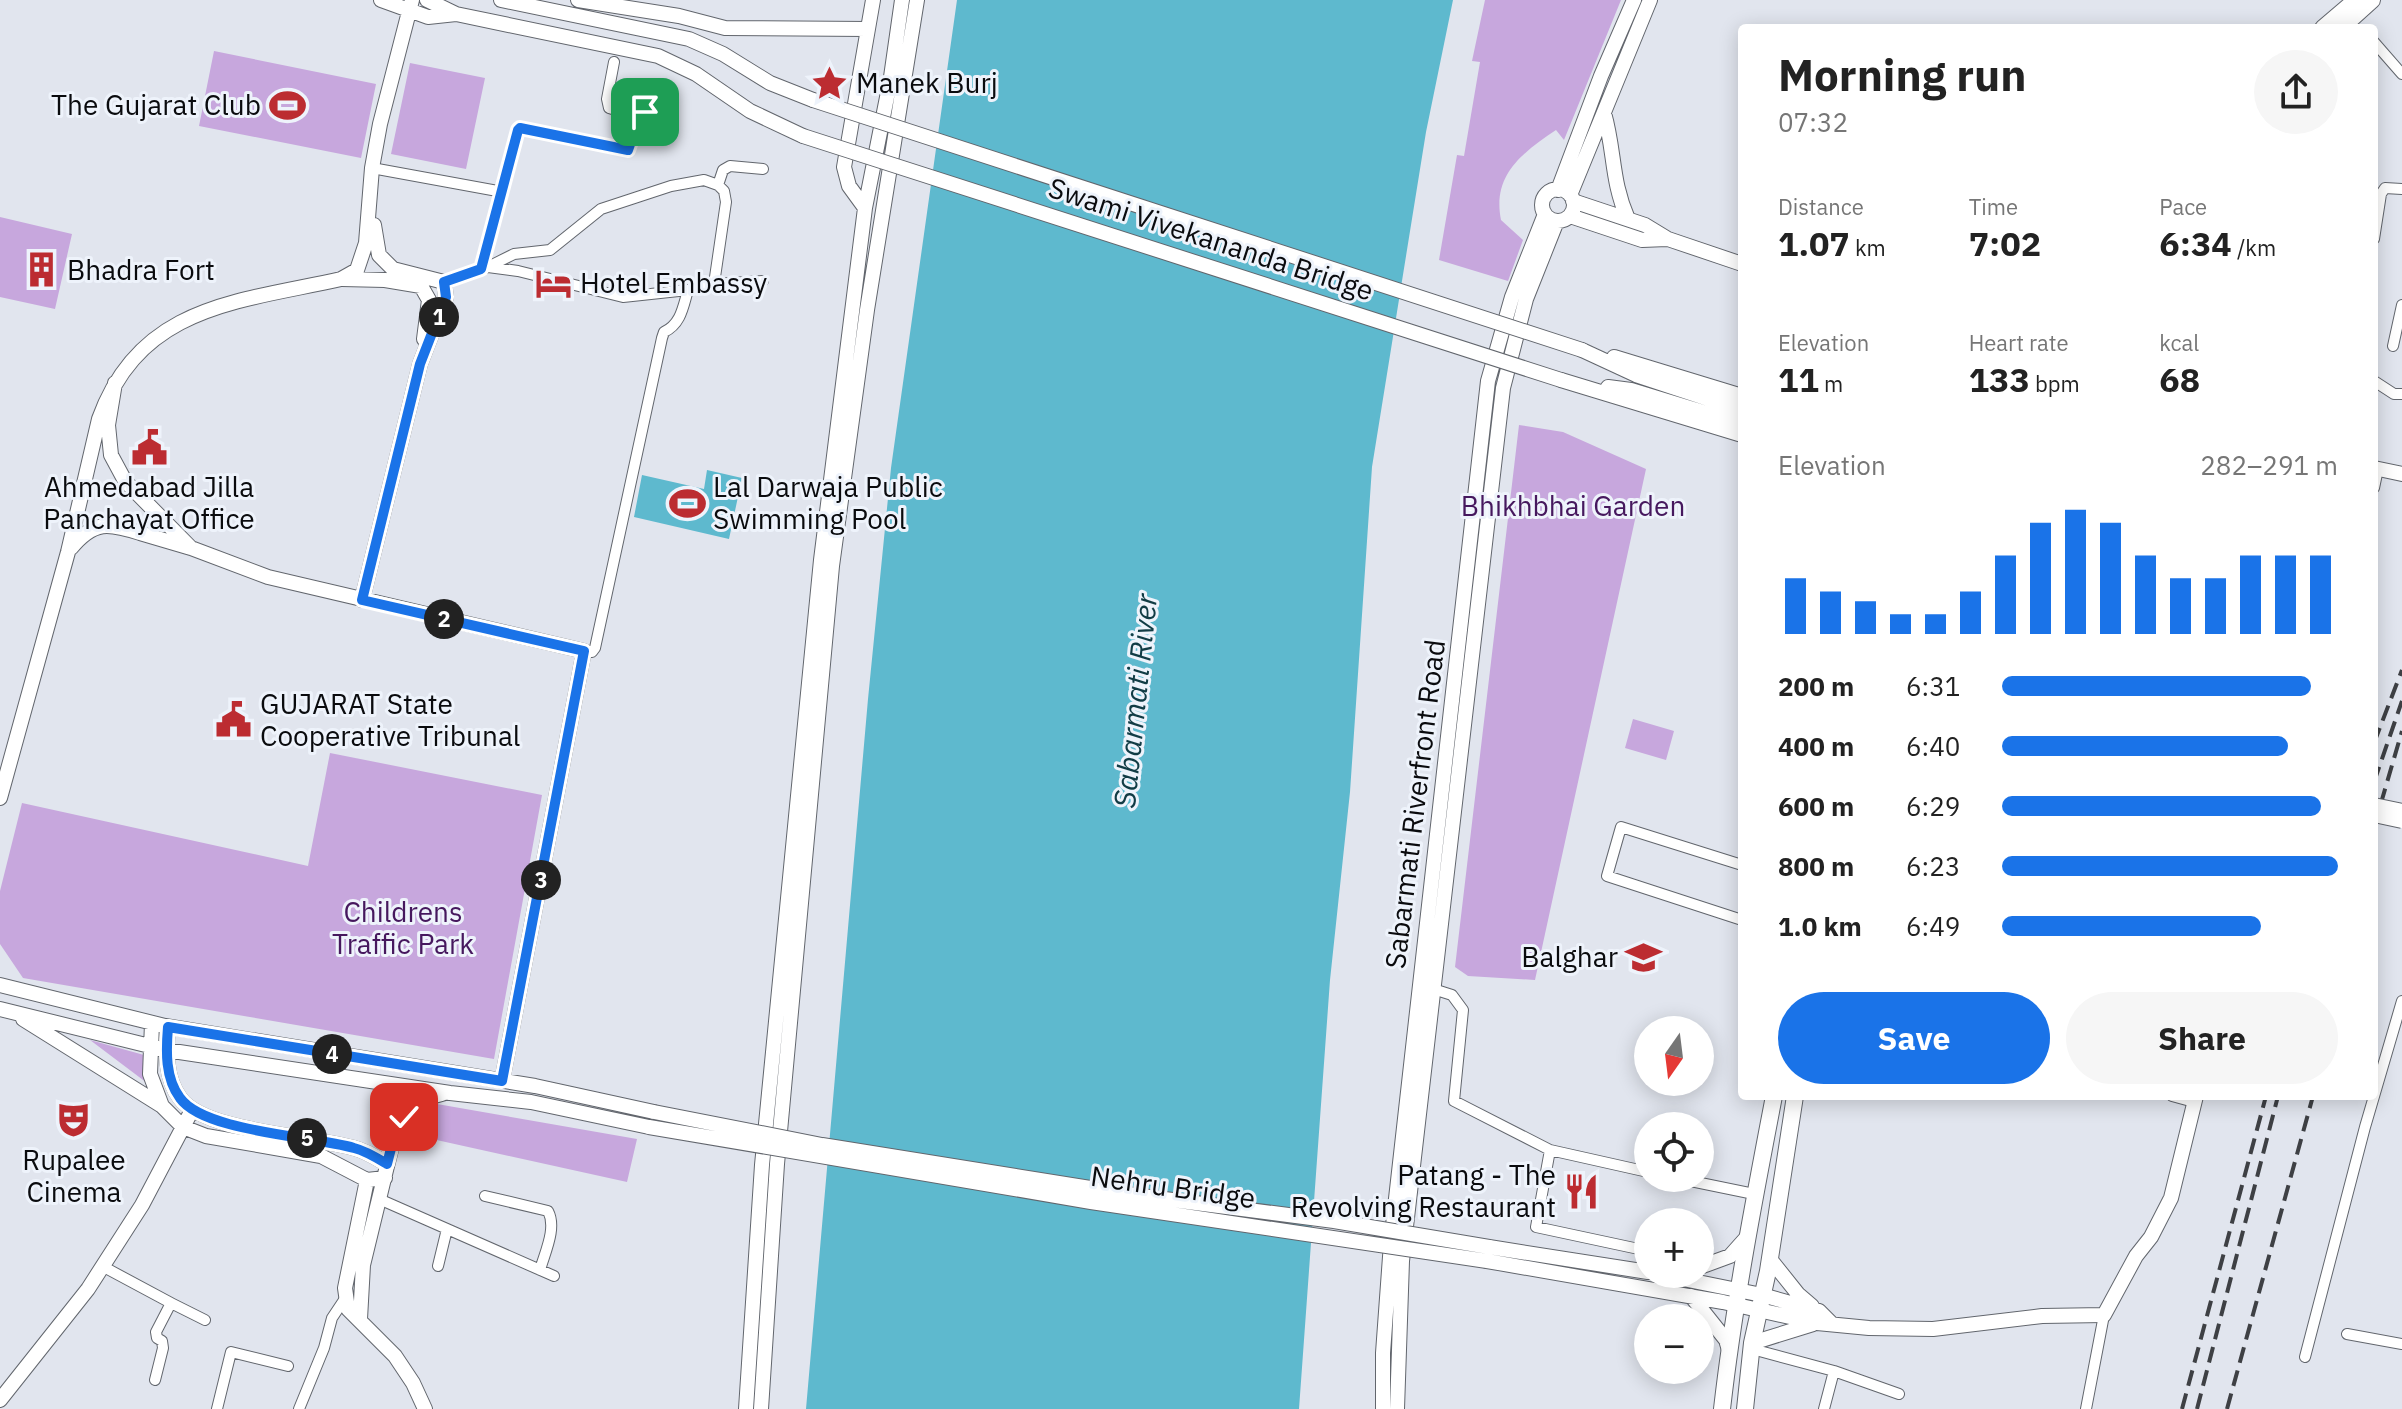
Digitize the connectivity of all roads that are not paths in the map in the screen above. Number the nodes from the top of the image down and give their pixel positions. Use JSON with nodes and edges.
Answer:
{"nodes":[{"id":1,"x":381,"y":0,"type":"edge"},
{"id":2,"x":427,"y":0,"type":"edge"},
{"id":3,"x":501,"y":0,"type":"edge"},
{"id":4,"x":578,"y":0,"type":"edge"},
{"id":5,"x":873,"y":0,"type":"edge"},
{"id":6,"x":902,"y":0,"type":"edge"},
{"id":7,"x":917,"y":0,"type":"edge"},
{"id":8,"x":1634,"y":0,"type":"edge"},
{"id":9,"x":1650,"y":0,"type":"edge"},
{"id":10,"x":2356,"y":0,"type":"edge"},
{"id":11,"x":2372,"y":0,"type":"edge"},
{"id":12,"x":410,"y":5,"type":"edge"},
{"id":13,"x":456,"y":14,"type":"junction"},
{"id":14,"x":2328,"y":24,"type":"edge"},
{"id":15,"x":2352,"y":24,"type":"edge"},
{"id":16,"x":868,"y":29,"type":"junction"},
{"id":17,"x":1629,"y":31,"type":"junction"},
{"id":18,"x":2378,"y":47,"type":"edge"},
{"id":19,"x":614,"y":62,"type":"dead end"},
{"id":20,"x":2402,"y":74,"type":"edge"},
{"id":21,"x":1604,"y":113,"type":"junction"},
{"id":22,"x":671,"y":114,"type":"dead end"},
{"id":23,"x":639,"y":117,"type":"junction"},
{"id":24,"x":372,"y":168,"type":"junction"},
{"id":25,"x":763,"y":169,"type":"dead end"},
{"id":26,"x":718,"y":185,"type":"junction"},
{"id":27,"x":2402,"y":189,"type":"edge"},
{"id":28,"x":503,"y":192,"type":"junction"},
{"id":29,"x":370,"y":204,"type":"junction"},
{"id":30,"x":1562,"y":206,"type":"junction"},
{"id":31,"x":865,"y":208,"type":"junction"},
{"id":32,"x":2378,"y":213,"type":"edge"},
{"id":33,"x":1628,"y":219,"type":"junction"},
{"id":34,"x":1668,"y":239,"type":"junction"},
{"id":35,"x":1738,"y":263,"type":"edge"},
{"id":36,"x":485,"y":268,"type":"junction"},
{"id":37,"x":341,"y":279,"type":"junction"},
{"id":38,"x":763,"y":281,"type":"dead end"},
{"id":39,"x":444,"y":282,"type":"junction"},
{"id":40,"x":714,"y":284,"type":"junction"},
{"id":41,"x":688,"y":290,"type":"junction"},
{"id":42,"x":2402,"y":305,"type":"edge"},
{"id":43,"x":2393,"y":346,"type":"dead end"},
{"id":44,"x":1590,"y":351,"type":"junction"},
{"id":45,"x":420,"y":364,"type":"junction"},
{"id":46,"x":115,"y":383,"type":"junction"},
{"id":47,"x":2378,"y":384,"type":"edge"},
{"id":48,"x":1599,"y":389,"type":"junction"},
{"id":49,"x":2402,"y":394,"type":"edge"},
{"id":50,"x":1738,"y":395,"type":"edge"},
{"id":51,"x":1738,"y":409,"type":"edge"},
{"id":52,"x":1738,"y":423,"type":"edge"},
{"id":53,"x":1738,"y":434,"type":"edge"},
{"id":54,"x":2378,"y":468,"type":"edge"},
{"id":55,"x":2402,"y":474,"type":"edge"},
{"id":56,"x":191,"y":548,"type":"junction"},
{"id":57,"x":68,"y":552,"type":"junction"},
{"id":58,"x":362,"y":600,"type":"junction"},
{"id":59,"x":584,"y":651,"type":"junction"},
{"id":60,"x":5,"y":769,"type":"edge"},
{"id":61,"x":0,"y":798,"type":"edge"},
{"id":62,"x":2378,"y":806,"type":"edge"},
{"id":63,"x":2402,"y":811,"type":"edge"},
{"id":64,"x":2378,"y":816,"type":"edge"},
{"id":65,"x":2402,"y":821,"type":"edge"},
{"id":66,"x":1738,"y":864,"type":"edge"},
{"id":67,"x":1738,"y":919,"type":"edge"},
{"id":68,"x":0,"y":985,"type":"edge"},
{"id":69,"x":1427,"y":988,"type":"junction"},
{"id":70,"x":2402,"y":1001,"type":"edge"},
{"id":71,"x":5,"y":1010,"type":"edge"},
{"id":72,"x":152,"y":1023,"type":"junction"},
{"id":73,"x":168,"y":1027,"type":"junction"},
{"id":74,"x":149,"y":1046,"type":"junction"},
{"id":75,"x":166,"y":1050,"type":"junction"},
{"id":76,"x":502,"y":1081,"type":"junction"},
{"id":77,"x":2378,"y":1084,"type":"edge"},
{"id":78,"x":450,"y":1093,"type":"junction"},
{"id":79,"x":1773,"y":1100,"type":"edge"},
{"id":80,"x":1794,"y":1100,"type":"edge"},
{"id":81,"x":2195,"y":1100,"type":"edge"},
{"id":82,"x":2373,"y":1100,"type":"edge"},
{"id":83,"x":162,"y":1106,"type":"junction"},
{"id":84,"x":192,"y":1110,"type":"junction"},
{"id":85,"x":183,"y":1127,"type":"junction"},
{"id":86,"x":1550,"y":1150,"type":"junction"},
{"id":87,"x":1634,"y":1169,"type":"edge"},
{"id":88,"x":386,"y":1171,"type":"junction"},
{"id":89,"x":367,"y":1180,"type":"junction"},
{"id":90,"x":1714,"y":1186,"type":"edge"},
{"id":91,"x":1754,"y":1194,"type":"junction"},
{"id":92,"x":485,"y":1196,"type":"dead end"},
{"id":93,"x":379,"y":1199,"type":"junction"},
{"id":94,"x":447,"y":1229,"type":"junction"},
{"id":95,"x":1747,"y":1237,"type":"junction"},
{"id":96,"x":1634,"y":1248,"type":"edge"},
{"id":97,"x":1488,"y":1254,"type":"junction"},
{"id":98,"x":1770,"y":1259,"type":"junction"},
{"id":99,"x":1714,"y":1261,"type":"edge"},
{"id":100,"x":102,"y":1266,"type":"junction"},
{"id":101,"x":438,"y":1266,"type":"dead end"},
{"id":102,"x":540,"y":1270,"type":"junction"},
{"id":103,"x":1634,"y":1270,"type":"edge"},
{"id":104,"x":554,"y":1276,"type":"dead end"},
{"id":105,"x":1709,"y":1288,"type":"edge"},
{"id":106,"x":1690,"y":1296,"type":"junction"},
{"id":107,"x":346,"y":1297,"type":"junction"},
{"id":108,"x":1738,"y":1297,"type":"junction"},
{"id":109,"x":1760,"y":1302,"type":"junction"},
{"id":110,"x":171,"y":1303,"type":"junction"},
{"id":111,"x":2104,"y":1315,"type":"junction"},
{"id":112,"x":360,"y":1319,"type":"junction"},
{"id":113,"x":1823,"y":1319,"type":"junction"},
{"id":114,"x":205,"y":1320,"type":"dead end"},
{"id":115,"x":2347,"y":1334,"type":"dead end"},
{"id":116,"x":2402,"y":1344,"type":"edge"},
{"id":117,"x":1752,"y":1346,"type":"junction"},
{"id":118,"x":1729,"y":1350,"type":"junction"},
{"id":119,"x":2305,"y":1357,"type":"dead end"},
{"id":120,"x":288,"y":1366,"type":"dead end"},
{"id":121,"x":1834,"y":1371,"type":"junction"},
{"id":122,"x":155,"y":1380,"type":"dead end"},
{"id":123,"x":1899,"y":1394,"type":"dead end"},
{"id":124,"x":0,"y":1400,"type":"edge"},
{"id":125,"x":217,"y":1409,"type":"edge"},
{"id":126,"x":299,"y":1409,"type":"edge"},
{"id":127,"x":425,"y":1409,"type":"edge"},
{"id":128,"x":746,"y":1409,"type":"edge"},
{"id":129,"x":761,"y":1409,"type":"edge"},
{"id":130,"x":1383,"y":1409,"type":"edge"},
{"id":131,"x":1397,"y":1409,"type":"edge"},
{"id":132,"x":1722,"y":1409,"type":"edge"},
{"id":133,"x":1745,"y":1409,"type":"edge"},
{"id":134,"x":1824,"y":1409,"type":"edge"},
{"id":135,"x":2086,"y":1409,"type":"edge"}],
"edges":[{"from":1,"to":12,"type":"main road"},
{"from":2,"to":13,"type":"main road"},
{"from":3,"to":44,"type":"main road","name":"Swami Vivekananda Bridge","bridge":true},
{"from":4,"to":16,"type":"main road"},
{"from":5,"to":16,"type":"main road"},
{"from":6,"to":31,"type":"main road"},
{"from":7,"to":129,"type":"main road"},
{"from":8,"to":17,"type":"main road"},
{"from":9,"to":17,"type":"main road"},
{"from":10,"to":14,"type":"main road"},
{"from":11,"to":15,"type":"main road"},
{"from":12,"to":13,"type":"main road"},
{"from":12,"to":24,"type":"main road"},
{"from":13,"to":48,"type":"main road","name":"Swami Vivekananda Bridge","bridge":true},
{"from":16,"to":31,"type":"main road"},
{"from":17,"to":21,"type":"main road"},
{"from":17,"to":30,"type":"main road"},
{"from":18,"to":20,"type":"street"},
{"from":19,"to":23,"type":"street"},
{"from":21,"to":30,"type":"main road"},
{"from":21,"to":33,"type":"main road"},
{"from":22,"to":23,"type":"street"},
{"from":23,"to":28,"type":"street"},
{"from":24,"to":28,"type":"street"},
{"from":24,"to":29,"type":"main road"},
{"from":25,"to":26,"type":"street"},
{"from":26,"to":36,"type":"street"},
{"from":26,"to":40,"type":"street"},
{"from":27,"to":32,"type":"street"},
{"from":28,"to":36,"type":"street"},
{"from":29,"to":37,"type":"main road"},
{"from":29,"to":39,"type":"main road"},
{"from":30,"to":33,"type":"main road"},
{"from":30,"to":34,"type":"main road"},
{"from":30,"to":69,"type":"main road","name":"Sabarmati Riverfront Road"},
{"from":31,"to":128,"type":"main road"},
{"from":33,"to":34,"type":"main road"},
{"from":34,"to":35,"type":"main road"},
{"from":36,"to":39,"type":"street"},
{"from":36,"to":41,"type":"street"},
{"from":37,"to":45,"type":"main road"},
{"from":37,"to":46,"type":"main road"},
{"from":38,"to":40,"type":"street"},
{"from":39,"to":45,"type":"main road"},
{"from":40,"to":41,"type":"street"},
{"from":41,"to":59,"type":"street"},
{"from":42,"to":43,"type":"street"},
{"from":44,"to":50,"type":"main road"},
{"from":44,"to":51,"type":"main road"},
{"from":45,"to":58,"type":"main road"},
{"from":46,"to":56,"type":"main road"},
{"from":46,"to":57,"type":"main road"},
{"from":47,"to":49,"type":"street"},
{"from":48,"to":52,"type":"main road"},
{"from":48,"to":53,"type":"main road"},
{"from":54,"to":55,"type":"main road"},
{"from":56,"to":57,"type":"main road"},
{"from":56,"to":58,"type":"main road"},
{"from":57,"to":60,"type":"main road"},
{"from":58,"to":59,"type":"main road"},
{"from":59,"to":76,"type":"main road"},
{"from":60,"to":61,"type":"main road"},
{"from":62,"to":63,"type":"main road","bridge":true},
{"from":64,"to":65,"type":"main road","bridge":true},
{"from":66,"to":67,"type":"street"},
{"from":68,"to":72,"type":"main road","name":"Nehru Bridge"},
{"from":69,"to":86,"type":"street"},
{"from":69,"to":130,"type":"main road","name":"Sabarmati Riverfront Road"},
{"from":69,"to":131,"type":"main road","name":"Sabarmati Riverfront Road"},
{"from":70,"to":77,"type":"street"},
{"from":71,"to":74,"type":"main road","name":"Nehru Bridge"},
{"from":71,"to":83,"type":"main road"},
{"from":72,"to":73,"type":"main road","name":"Nehru Bridge"},
{"from":72,"to":74,"type":"main road"},
{"from":73,"to":75,"type":"main road"},
{"from":73,"to":76,"type":"main road","name":"Nehru Bridge"},
{"from":74,"to":75,"type":"main road","name":"Nehru Bridge"},
{"from":74,"to":83,"type":"main road"},
{"from":75,"to":78,"type":"main road","name":"Nehru Bridge"},
{"from":75,"to":84,"type":"main road"},
{"from":76,"to":97,"type":"main road","name":"Nehru Bridge","bridge":true},
{"from":78,"to":88,"type":"main road"},
{"from":78,"to":97,"type":"main road","name":"Nehru Bridge","bridge":true},
{"from":79,"to":91,"type":"main road"},
{"from":80,"to":98,"type":"main road"},
{"from":81,"to":111,"type":"main road"},
{"from":82,"to":119,"type":"street"},
{"from":83,"to":85,"type":"main road"},
{"from":84,"to":85,"type":"main road"},
{"from":84,"to":88,"type":"main road"},
{"from":85,"to":89,"type":"main road"},
{"from":85,"to":100,"type":"main road"},
{"from":86,"to":87,"type":"street"},
{"from":86,"to":96,"type":"street"},
{"from":88,"to":89,"type":"main road"},
{"from":88,"to":93,"type":"main road"},
{"from":89,"to":107,"type":"main road"},
{"from":90,"to":91,"type":"street"},
{"from":91,"to":95,"type":"main road"},
{"from":92,"to":102,"type":"street"},
{"from":93,"to":94,"type":"street"},
{"from":93,"to":112,"type":"main road"},
{"from":94,"to":101,"type":"street"},
{"from":94,"to":102,"type":"street"},
{"from":95,"to":99,"type":"main road"},
{"from":95,"to":108,"type":"main road"},
{"from":97,"to":103,"type":"main road","name":"Nehru Bridge"},
{"from":97,"to":106,"type":"main road","name":"Nehru Bridge"},
{"from":98,"to":109,"type":"main road"},
{"from":98,"to":113,"type":"main road"},
{"from":100,"to":110,"type":"street"},
{"from":100,"to":124,"type":"main road"},
{"from":102,"to":104,"type":"street"},
{"from":105,"to":108,"type":"main road"},
{"from":106,"to":108,"type":"main road","name":"Nehru Bridge"},
{"from":106,"to":118,"type":"main road"},
{"from":107,"to":112,"type":"main road"},
{"from":107,"to":126,"type":"street"},
{"from":108,"to":109,"type":"main road"},
{"from":108,"to":118,"type":"main road"},
{"from":109,"to":113,"type":"main road"},
{"from":109,"to":117,"type":"main road"},
{"from":110,"to":114,"type":"street"},
{"from":110,"to":122,"type":"street"},
{"from":111,"to":113,"type":"main road"},
{"from":111,"to":135,"type":"street"},
{"from":112,"to":127,"type":"main road"},
{"from":113,"to":117,"type":"main road"},
{"from":115,"to":116,"type":"street"},
{"from":117,"to":121,"type":"street"},
{"from":117,"to":133,"type":"main road"},
{"from":118,"to":132,"type":"main road"},
{"from":120,"to":125,"type":"street"},
{"from":121,"to":123,"type":"street"},
{"from":121,"to":134,"type":"street"}]}
